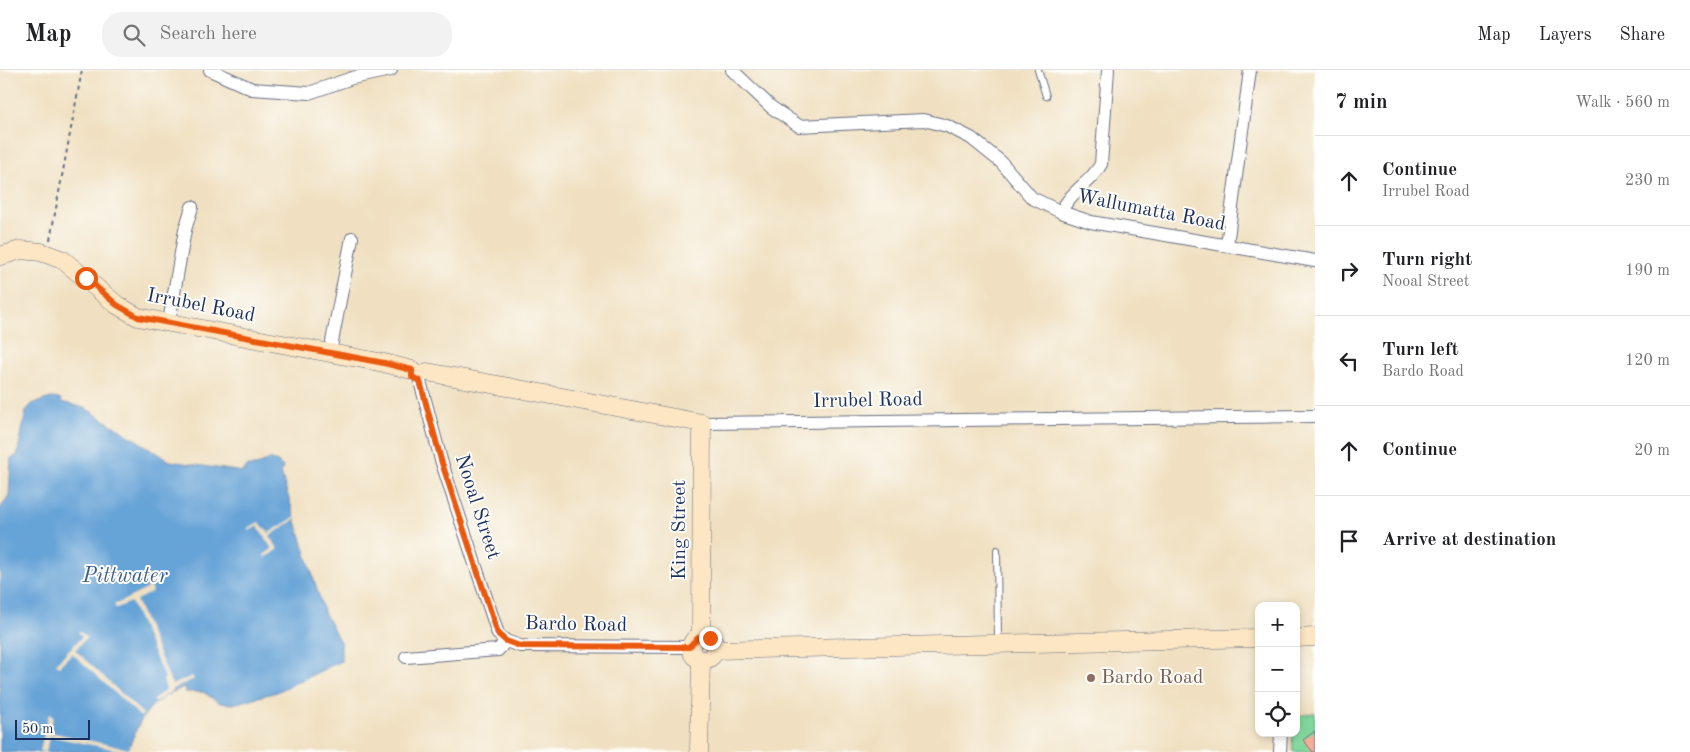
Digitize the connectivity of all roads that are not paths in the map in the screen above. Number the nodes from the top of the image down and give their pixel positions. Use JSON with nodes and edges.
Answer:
{"nodes":[{"id":1,"x":210,"y":70,"type":"edge"},
{"id":2,"x":391,"y":70,"type":"edge"},
{"id":3,"x":732,"y":70,"type":"edge"},
{"id":4,"x":1038,"y":70,"type":"edge"},
{"id":5,"x":1108,"y":70,"type":"edge"},
{"id":6,"x":1250,"y":70,"type":"edge"},
{"id":7,"x":1046,"y":96,"type":"dead end"},
{"id":8,"x":192,"y":207,"type":"dead end"},
{"id":9,"x":1061,"y":212,"type":"junction"},
{"id":10,"x":352,"y":238,"type":"dead end"},
{"id":11,"x":1227,"y":246,"type":"junction"},
{"id":12,"x":0,"y":256,"type":"edge"},
{"id":13,"x":1315,"y":261,"type":"edge"},
{"id":14,"x":169,"y":322,"type":"junction"},
{"id":15,"x":330,"y":352,"type":"junction"},
{"id":16,"x":419,"y":374,"type":"junction"},
{"id":17,"x":1315,"y":416,"type":"edge"},
{"id":18,"x":702,"y":423,"type":"junction"},
{"id":19,"x":997,"y":550,"type":"dead end"},
{"id":20,"x":1315,"y":637,"type":"edge"},
{"id":21,"x":1255,"y":638,"type":"edge"},
{"id":22,"x":1300,"y":638,"type":"edge"},
{"id":23,"x":506,"y":641,"type":"junction"},
{"id":24,"x":998,"y":644,"type":"junction"},
{"id":25,"x":702,"y":649,"type":"junction"},
{"id":26,"x":406,"y":657,"type":"dead end"},
{"id":27,"x":1280,"y":737,"type":"edge"},
{"id":28,"x":699,"y":752,"type":"edge"},
{"id":29,"x":1280,"y":752,"type":"edge"}],
"edges":[{"from":1,"to":2,"type":"street"},
{"from":3,"to":9,"type":"street","name":"Wallumatta Road"},
{"from":4,"to":7,"type":"lane"},
{"from":5,"to":9,"type":"street"},
{"from":6,"to":11,"type":"street"},
{"from":8,"to":14,"type":"street"},
{"from":9,"to":11,"type":"street","name":"Wallumatta Road"},
{"from":10,"to":15,"type":"street"},
{"from":11,"to":13,"type":"street","name":"Wallumatta Road"},
{"from":12,"to":14,"type":"street","name":"Irrubel Road"},
{"from":14,"to":15,"type":"street","name":"Irrubel Road"},
{"from":15,"to":16,"type":"street","name":"Irrubel Road"},
{"from":16,"to":18,"type":"street","name":"Irrubel Road"},
{"from":16,"to":23,"type":"street","name":"Nooal Street"},
{"from":17,"to":18,"type":"street","name":"Irrubel Road"},
{"from":18,"to":25,"type":"street","name":"King Street"},
{"from":19,"to":24,"type":"lane"},
{"from":20,"to":22,"type":"street"},
{"from":21,"to":24,"type":"street","name":"Bardo Road"},
{"from":23,"to":25,"type":"street","name":"Bardo Road"},
{"from":23,"to":26,"type":"street","name":"Bardo Road"},
{"from":24,"to":25,"type":"street","name":"Bardo Road"},
{"from":25,"to":28,"type":"street","name":"King Street"},
{"from":27,"to":29,"type":"street"}]}
